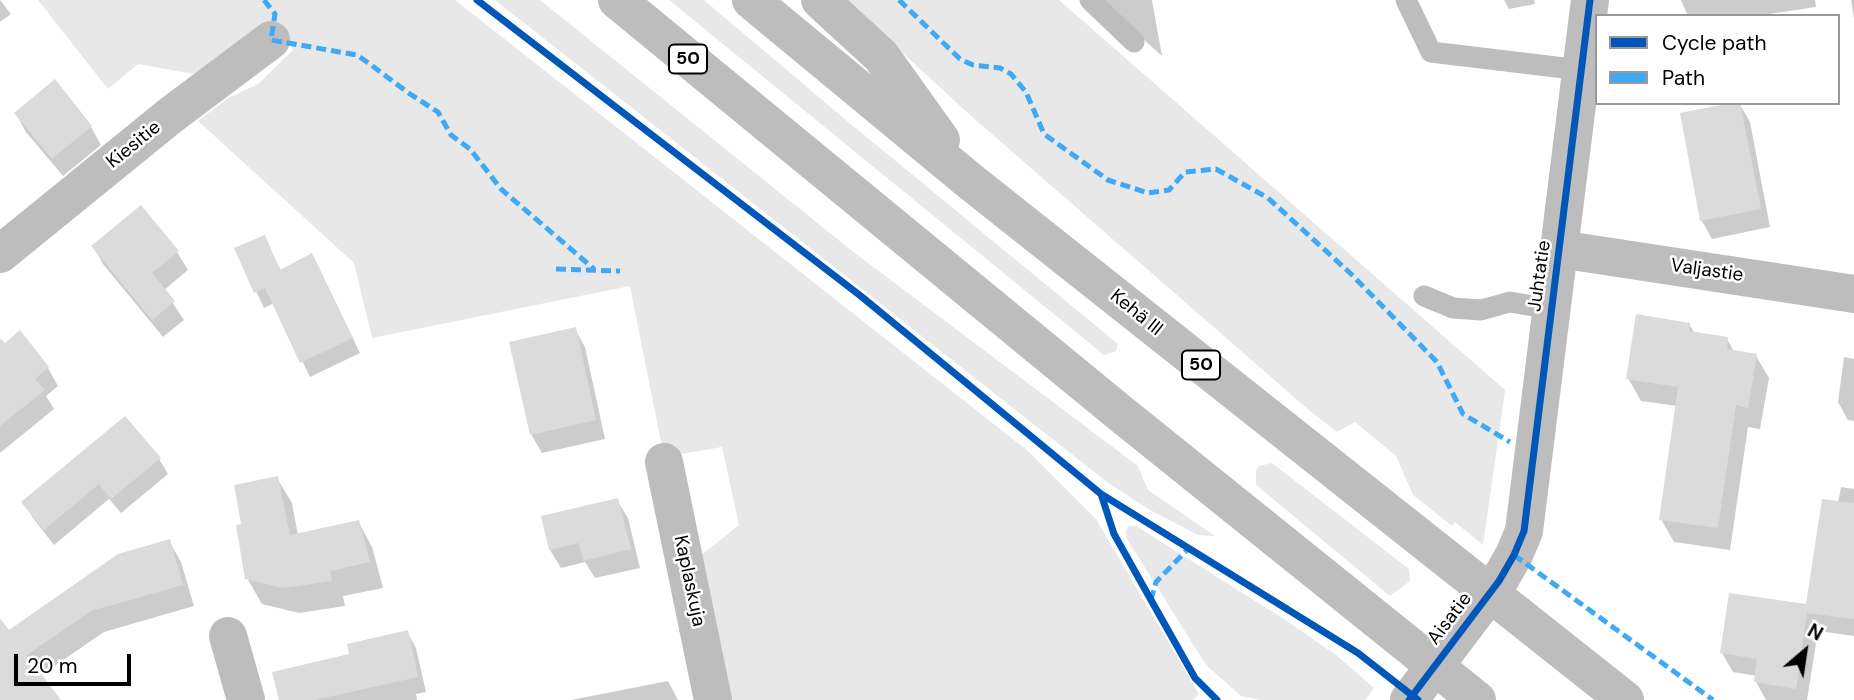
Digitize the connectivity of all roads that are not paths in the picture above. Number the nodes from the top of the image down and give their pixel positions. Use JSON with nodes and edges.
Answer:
{"nodes":[{"id":1,"x":617,"y":0,"type":"edge"},
{"id":2,"x":751,"y":0,"type":"edge"},
{"id":3,"x":820,"y":0,"type":"edge"},
{"id":4,"x":1090,"y":0,"type":"edge"},
{"id":5,"x":1406,"y":0,"type":"edge"},
{"id":6,"x":1590,"y":0,"type":"edge"},
{"id":7,"x":271,"y":40,"type":"dead end"},
{"id":8,"x":1134,"y":42,"type":"dead end"},
{"id":9,"x":1581,"y":69,"type":"junction"},
{"id":10,"x":971,"y":182,"type":"junction"},
{"id":11,"x":1559,"y":249,"type":"junction"},
{"id":12,"x":0,"y":254,"type":"edge"},
{"id":13,"x":1854,"y":294,"type":"edge"},
{"id":14,"x":1424,"y":296,"type":"dead end"},
{"id":15,"x":1551,"y":309,"type":"junction"},
{"id":16,"x":664,"y":462,"type":"dead end"},
{"id":17,"x":1514,"y":555,"type":"joint"},
{"id":18,"x":228,"y":636,"type":"dead end"},
{"id":19,"x":246,"y":700,"type":"edge"},
{"id":20,"x":713,"y":700,"type":"edge"},
{"id":21,"x":1409,"y":700,"type":"edge"},
{"id":22,"x":1477,"y":700,"type":"edge"},
{"id":23,"x":1625,"y":700,"type":"edge"}],
"edges":[{"from":1,"to":22,"type":"main road","number":"50"},
{"from":2,"to":10,"type":"main road","name":"Kehä III","number":"50"},
{"from":3,"to":10,"type":"main road"},
{"from":4,"to":8,"type":"lane"},
{"from":5,"to":9,"type":"lane"},
{"from":6,"to":9,"type":"main road","name":"Juhtatie"},
{"from":7,"to":12,"type":"main road","name":"Kiesitie"},
{"from":9,"to":11,"type":"main road","name":"Juhtatie"},
{"from":10,"to":23,"type":"main road","name":"Kehä III","number":"50"},
{"from":11,"to":13,"type":"main road","name":"Valjastie"},
{"from":11,"to":15,"type":"main road","name":"Juhtatie"},
{"from":14,"to":15,"type":"lane"},
{"from":15,"to":17,"type":"main road","name":"Juhtatie"},
{"from":16,"to":20,"type":"main road","name":"Kaplaskuja"},
{"from":17,"to":21,"type":"main road","name":"Aisatie"},
{"from":18,"to":19,"type":"main road"}]}
